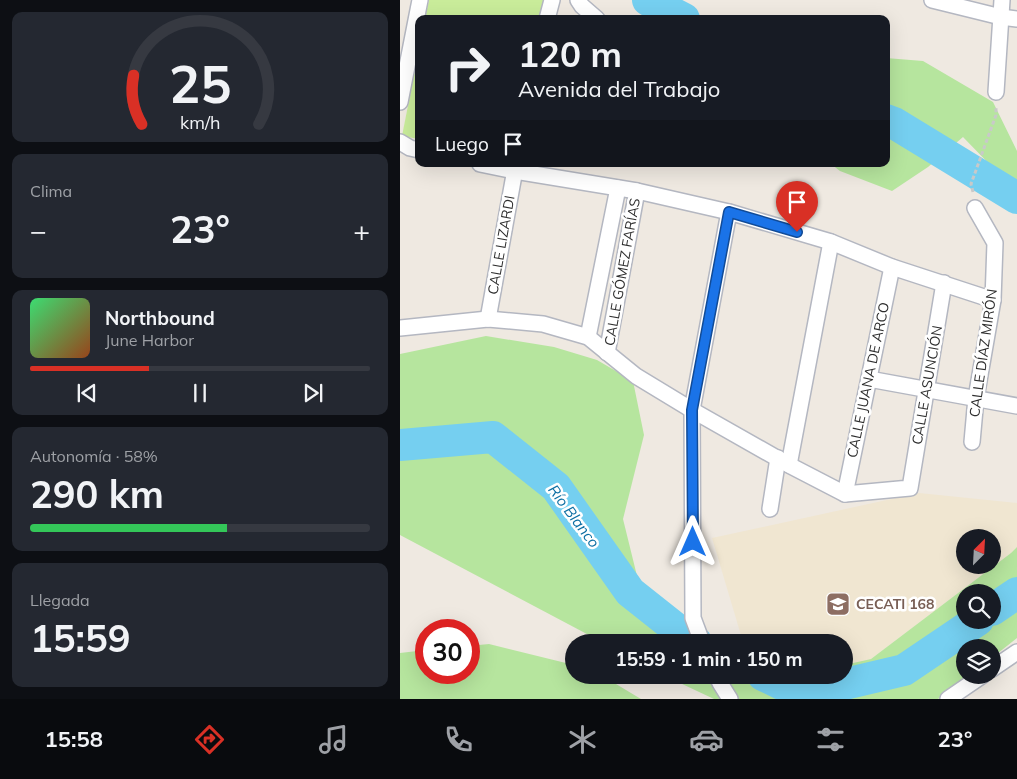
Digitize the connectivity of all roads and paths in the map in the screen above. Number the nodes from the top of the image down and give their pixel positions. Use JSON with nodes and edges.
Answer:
{"nodes":[{"id":1,"x":420,"y":0,"type":"edge"},
{"id":2,"x":552,"y":0,"type":"edge"},
{"id":3,"x":578,"y":0,"type":"edge"},
{"id":4,"x":932,"y":0,"type":"edge"},
{"id":5,"x":1002,"y":0,"type":"edge"},
{"id":6,"x":417,"y":15,"type":"edge"},
{"id":7,"x":549,"y":15,"type":"edge"},
{"id":8,"x":592,"y":15,"type":"edge"},
{"id":9,"x":1001,"y":17,"type":"junction"},
{"id":10,"x":1017,"y":19,"type":"edge"},
{"id":11,"x":415,"y":26,"type":"edge"},
{"id":12,"x":996,"y":92,"type":"dead end"},
{"id":13,"x":400,"y":102,"type":"edge"},
{"id":14,"x":996,"y":115,"type":"dead end"},
{"id":15,"x":515,"y":168,"type":"edge"},
{"id":16,"x":971,"y":184,"type":"dead end"},
{"id":17,"x":618,"y":188,"type":"junction"},
{"id":18,"x":637,"y":190,"type":"junction"},
{"id":19,"x":975,"y":208,"type":"dead end"},
{"id":20,"x":729,"y":212,"type":"junction"},
{"id":21,"x":830,"y":242,"type":"junction"},
{"id":22,"x":892,"y":267,"type":"junction"},
{"id":23,"x":944,"y":283,"type":"junction"},
{"id":24,"x":993,"y":300,"type":"junction"},
{"id":25,"x":488,"y":319,"type":"junction"},
{"id":26,"x":400,"y":328,"type":"edge"},
{"id":27,"x":588,"y":337,"type":"junction"},
{"id":28,"x":607,"y":354,"type":"junction"},
{"id":29,"x":869,"y":379,"type":"junction"},
{"id":30,"x":927,"y":389,"type":"junction"},
{"id":31,"x":976,"y":398,"type":"junction"},
{"id":32,"x":1017,"y":406,"type":"edge"},
{"id":33,"x":692,"y":410,"type":"junction"},
{"id":34,"x":972,"y":442,"type":"dead end"},
{"id":35,"x":783,"y":462,"type":"junction"},
{"id":36,"x":845,"y":494,"type":"junction"},
{"id":37,"x":770,"y":509,"type":"dead end"},
{"id":38,"x":699,"y":634,"type":"edge"},
{"id":39,"x":1017,"y":652,"type":"edge"},
{"id":40,"x":1001,"y":663,"type":"edge"},
{"id":41,"x":721,"y":684,"type":"edge"},
{"id":42,"x":970,"y":684,"type":"edge"},
{"id":43,"x":730,"y":699,"type":"edge"},
{"id":44,"x":948,"y":699,"type":"edge"}],
"edges":[{"from":1,"to":6,"type":"street"},
{"from":2,"to":7,"type":"street"},
{"from":3,"to":8,"type":"street"},
{"from":4,"to":9,"type":"street"},
{"from":5,"to":9,"type":"street"},
{"from":9,"to":10,"type":"street"},
{"from":9,"to":12,"type":"street"},
{"from":11,"to":13,"type":"street"},
{"from":14,"to":16,"type":"path"},
{"from":15,"to":17,"type":"street"},
{"from":15,"to":25,"type":"street","name":"CALLE LIZARDI"},
{"from":17,"to":18,"type":"street"},
{"from":17,"to":27,"type":"street","name":"CALLE GÓMEZ FARÍAS"},
{"from":18,"to":20,"type":"street"},
{"from":18,"to":28,"type":"street","name":"CALLE GÓMEZ FARÍAS"},
{"from":19,"to":24,"type":"street","name":"CALLE DÍAZ MIRÓN"},
{"from":20,"to":21,"type":"street"},
{"from":20,"to":33,"type":"street"},
{"from":21,"to":22,"type":"street"},
{"from":21,"to":35,"type":"street"},
{"from":22,"to":23,"type":"street"},
{"from":22,"to":29,"type":"street","name":"CALLE JUANA DE ARCO"},
{"from":23,"to":24,"type":"street"},
{"from":23,"to":30,"type":"street","name":"CALLE ASUNCIÓN"},
{"from":24,"to":31,"type":"street","name":"CALLE DÍAZ MIRÓN"},
{"from":25,"to":26,"type":"street"},
{"from":25,"to":27,"type":"street"},
{"from":27,"to":28,"type":"street"},
{"from":28,"to":33,"type":"street"},
{"from":29,"to":30,"type":"street"},
{"from":29,"to":36,"type":"street","name":"CALLE JUANA DE ARCO"},
{"from":30,"to":31,"type":"street"},
{"from":30,"to":36,"type":"street","name":"CALLE ASUNCIÓN"},
{"from":31,"to":32,"type":"street"},
{"from":31,"to":34,"type":"street","name":"CALLE DÍAZ MIRÓN"},
{"from":33,"to":35,"type":"street"},
{"from":33,"to":38,"type":"street"},
{"from":35,"to":36,"type":"street"},
{"from":35,"to":37,"type":"street"},
{"from":39,"to":40,"type":"street"},
{"from":41,"to":43,"type":"street"},
{"from":42,"to":44,"type":"street"}]}
